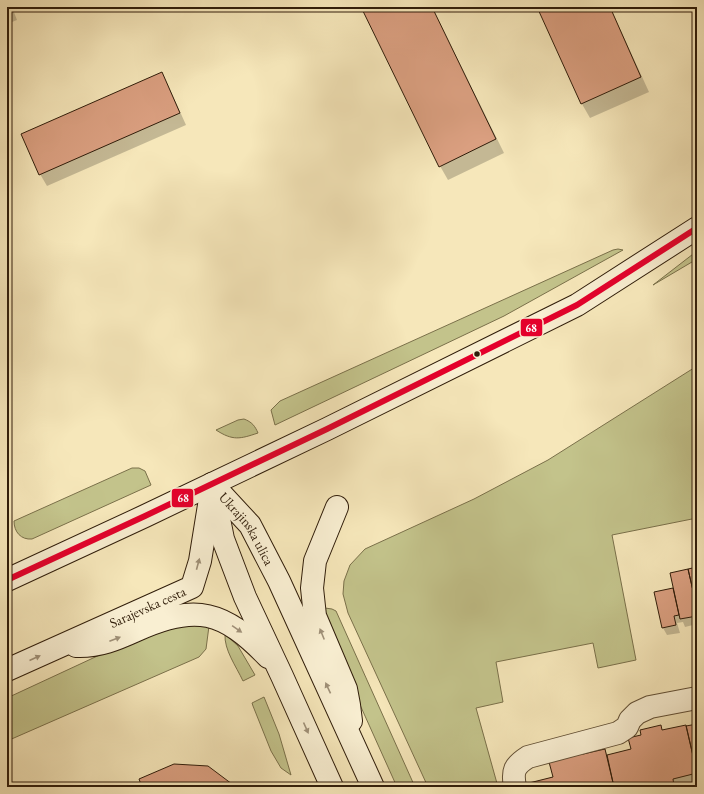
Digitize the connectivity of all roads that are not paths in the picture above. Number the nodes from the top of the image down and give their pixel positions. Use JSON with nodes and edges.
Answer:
{"nodes":[{"id":1,"x":697,"y":228,"type":"edge"},
{"id":2,"x":212,"y":484,"type":"junction"},
{"id":3,"x":337,"y":507,"type":"dead end"},
{"id":4,"x":7,"y":580,"type":"edge"},
{"id":5,"x":63,"y":645,"type":"junction"},
{"id":6,"x":278,"y":667,"type":"junction"},
{"id":7,"x":7,"y":670,"type":"edge"},
{"id":8,"x":697,"y":698,"type":"edge"},
{"id":9,"x":351,"y":738,"type":"junction"},
{"id":10,"x":332,"y":787,"type":"edge"},
{"id":11,"x":373,"y":787,"type":"edge"},
{"id":12,"x":515,"y":787,"type":"edge"}],
"edges":[{"from":1,"to":2,"type":"main road"},
{"from":2,"to":4,"type":"main road"},
{"from":5,"to":2,"type":"main road","name":"Sarajevska cesta","one_way":true},
{"from":2,"to":6,"type":"main road","name":"Ukrajinska ulica"},
{"from":9,"to":2,"type":"main road","name":"Ukrajinska ulica","one_way":true},
{"from":9,"to":3,"type":"main road","one_way":true},
{"from":5,"to":6,"type":"main road","one_way":true},
{"from":7,"to":5,"type":"main road","name":"Sarajevska cesta","one_way":true},
{"from":6,"to":10,"type":"main road","name":"Ukrajinska ulica","one_way":true},
{"from":8,"to":12,"type":"main road"},
{"from":9,"to":11,"type":"main road","name":"Ukrajinska ulica"}]}
